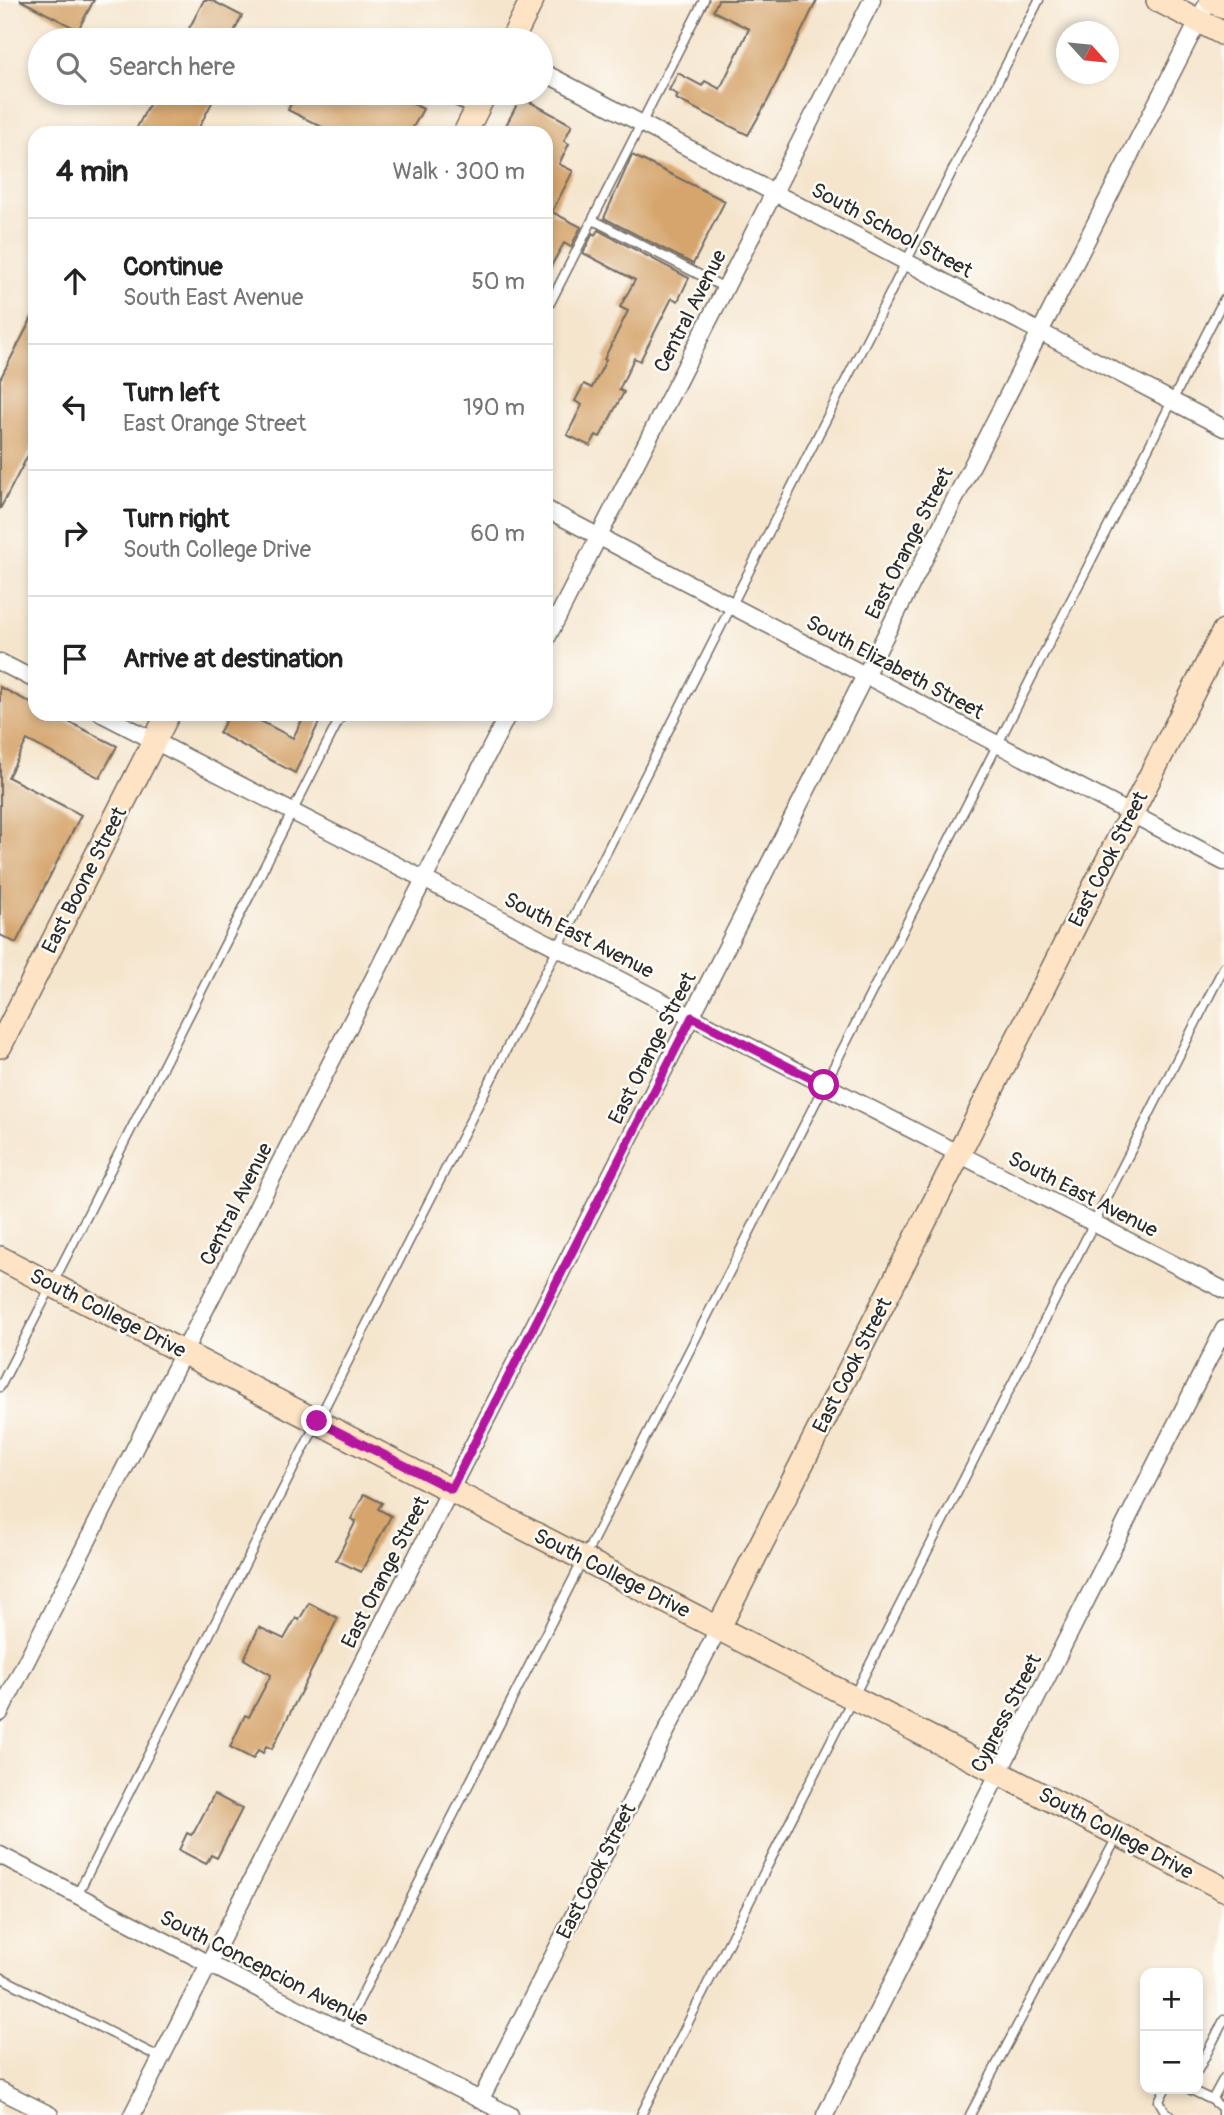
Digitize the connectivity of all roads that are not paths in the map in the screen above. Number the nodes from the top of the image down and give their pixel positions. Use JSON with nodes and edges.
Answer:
{"nodes":[{"id":1,"x":532,"y":0,"type":"edge"},
{"id":2,"x":704,"y":0,"type":"edge"},
{"id":3,"x":872,"y":0,"type":"edge"},
{"id":4,"x":1039,"y":0,"type":"edge"},
{"id":5,"x":1158,"y":0,"type":"edge"},
{"id":6,"x":1210,"y":0,"type":"edge"},
{"id":7,"x":1224,"y":7,"type":"edge"},
{"id":8,"x":1199,"y":21,"type":"junction"},
{"id":9,"x":518,"y":28,"type":"edge"},
{"id":10,"x":1224,"y":34,"type":"edge"},
{"id":11,"x":553,"y":78,"type":"edge"},
{"id":12,"x":478,"y":105,"type":"edge"},
{"id":13,"x":642,"y":123,"type":"junction"},
{"id":14,"x":468,"y":126,"type":"edge"},
{"id":15,"x":774,"y":192,"type":"junction"},
{"id":16,"x":593,"y":220,"type":"junction"},
{"id":17,"x":905,"y":261,"type":"junction"},
{"id":18,"x":725,"y":288,"type":"junction"},
{"id":19,"x":553,"y":298,"type":"edge"},
{"id":20,"x":1224,"y":299,"type":"edge"},
{"id":21,"x":1040,"y":332,"type":"junction"},
{"id":22,"x":1172,"y":401,"type":"junction"},
{"id":23,"x":1224,"y":428,"type":"edge"},
{"id":24,"x":553,"y":513,"type":"edge"},
{"id":25,"x":599,"y":536,"type":"junction"},
{"id":26,"x":731,"y":605,"type":"junction"},
{"id":27,"x":553,"y":626,"type":"edge"},
{"id":28,"x":1224,"y":631,"type":"edge"},
{"id":29,"x":0,"y":662,"type":"edge"},
{"id":30,"x":865,"y":675,"type":"junction"},
{"id":31,"x":28,"y":676,"type":"edge"},
{"id":32,"x":116,"y":721,"type":"edge"},
{"id":33,"x":165,"y":721,"type":"edge"},
{"id":34,"x":338,"y":721,"type":"edge"},
{"id":35,"x":504,"y":721,"type":"edge"},
{"id":36,"x":155,"y":741,"type":"junction"},
{"id":37,"x":998,"y":744,"type":"junction"},
{"id":38,"x":292,"y":812,"type":"junction"},
{"id":39,"x":1131,"y":814,"type":"junction"},
{"id":40,"x":1224,"y":862,"type":"edge"},
{"id":41,"x":424,"y":880,"type":"junction"},
{"id":42,"x":557,"y":948,"type":"junction"},
{"id":43,"x":1224,"y":968,"type":"edge"},
{"id":44,"x":692,"y":1017,"type":"junction"},
{"id":45,"x":0,"y":1046,"type":"edge"},
{"id":46,"x":824,"y":1085,"type":"junction"},
{"id":47,"x":959,"y":1154,"type":"junction"},
{"id":48,"x":1094,"y":1223,"type":"junction"},
{"id":49,"x":0,"y":1258,"type":"edge"},
{"id":50,"x":52,"y":1284,"type":"junction"},
{"id":51,"x":1224,"y":1290,"type":"edge"},
{"id":52,"x":1224,"y":1329,"type":"edge"},
{"id":53,"x":184,"y":1352,"type":"junction"},
{"id":54,"x":0,"y":1387,"type":"edge"},
{"id":55,"x":317,"y":1421,"type":"junction"},
{"id":56,"x":451,"y":1489,"type":"junction"},
{"id":57,"x":584,"y":1558,"type":"junction"},
{"id":58,"x":719,"y":1628,"type":"junction"},
{"id":59,"x":853,"y":1696,"type":"junction"},
{"id":60,"x":0,"y":1713,"type":"edge"},
{"id":61,"x":999,"y":1772,"type":"junction"},
{"id":62,"x":1119,"y":1835,"type":"junction"},
{"id":63,"x":0,"y":1856,"type":"edge"},
{"id":64,"x":1224,"y":1889,"type":"edge"},
{"id":65,"x":76,"y":1896,"type":"junction"},
{"id":66,"x":209,"y":1964,"type":"junction"},
{"id":67,"x":0,"y":1977,"type":"edge"},
{"id":68,"x":1224,"y":2020,"type":"edge"},
{"id":69,"x":343,"y":2032,"type":"junction"},
{"id":70,"x":161,"y":2058,"type":"junction"},
{"id":71,"x":1203,"y":2060,"type":"edge"},
{"id":72,"x":1224,"y":2078,"type":"edge"},
{"id":73,"x":0,"y":2090,"type":"edge"},
{"id":74,"x":1162,"y":2094,"type":"edge"},
{"id":75,"x":1199,"y":2094,"type":"edge"},
{"id":76,"x":481,"y":2099,"type":"junction"},
{"id":77,"x":1212,"y":2100,"type":"junction"},
{"id":78,"x":50,"y":2115,"type":"edge"},
{"id":79,"x":132,"y":2115,"type":"edge"},
{"id":80,"x":510,"y":2115,"type":"edge"},
{"id":81,"x":640,"y":2115,"type":"edge"},
{"id":82,"x":825,"y":2115,"type":"edge"},
{"id":83,"x":970,"y":2115,"type":"edge"},
{"id":84,"x":1171,"y":2115,"type":"edge"},
{"id":85,"x":1222,"y":2115,"type":"edge"}],
"edges":[{"from":1,"to":9,"type":"street"},
{"from":2,"to":13,"type":"lane"},
{"from":3,"to":15,"type":"street","name":"Central Avenue"},
{"from":4,"to":17,"type":"lane"},
{"from":5,"to":8,"type":"street"},
{"from":6,"to":7,"type":"street"},
{"from":6,"to":8,"type":"street","name":"East Orange Street"},
{"from":8,"to":10,"type":"street"},
{"from":8,"to":21,"type":"street","name":"East Orange Street"},
{"from":11,"to":13,"type":"street","name":"South School Street"},
{"from":12,"to":14,"type":"street"},
{"from":13,"to":15,"type":"street","name":"South School Street"},
{"from":13,"to":16,"type":"lane"},
{"from":15,"to":17,"type":"street","name":"South School Street"},
{"from":15,"to":18,"type":"street","name":"Central Avenue"},
{"from":16,"to":18,"type":"lane"},
{"from":16,"to":19,"type":"lane"},
{"from":17,"to":21,"type":"street","name":"South School Street"},
{"from":17,"to":26,"type":"lane"},
{"from":18,"to":25,"type":"street","name":"Central Avenue"},
{"from":20,"to":22,"type":"lane"},
{"from":21,"to":22,"type":"street","name":"South School Street"},
{"from":21,"to":30,"type":"street","name":"East Orange Street"},
{"from":22,"to":23,"type":"street","name":"South School Street"},
{"from":22,"to":37,"type":"lane"},
{"from":24,"to":25,"type":"street","name":"South Elizabeth Street"},
{"from":25,"to":26,"type":"street","name":"South Elizabeth Street"},
{"from":25,"to":27,"type":"street","name":"Central Avenue"},
{"from":26,"to":30,"type":"street","name":"South Elizabeth Street"},
{"from":26,"to":42,"type":"lane"},
{"from":28,"to":39,"type":"street","name":"East Cook Street"},
{"from":29,"to":31,"type":"street"},
{"from":30,"to":37,"type":"street","name":"South Elizabeth Street"},
{"from":30,"to":44,"type":"street","name":"East Orange Street"},
{"from":32,"to":36,"type":"street","name":"South East Avenue"},
{"from":33,"to":36,"type":"street","name":"East Boone Street"},
{"from":34,"to":38,"type":"lane"},
{"from":35,"to":41,"type":"street","name":"Central Avenue"},
{"from":36,"to":38,"type":"street","name":"South East Avenue"},
{"from":36,"to":45,"type":"street","name":"East Boone Street"},
{"from":37,"to":39,"type":"street","name":"South Elizabeth Street"},
{"from":37,"to":46,"type":"lane"},
{"from":38,"to":41,"type":"street","name":"South East Avenue"},
{"from":38,"to":50,"type":"lane"},
{"from":39,"to":40,"type":"street","name":"South Elizabeth Street"},
{"from":39,"to":47,"type":"street","name":"East Cook Street"},
{"from":41,"to":42,"type":"street","name":"South East Avenue"},
{"from":41,"to":53,"type":"street","name":"Central Avenue"},
{"from":42,"to":44,"type":"street","name":"South East Avenue"},
{"from":42,"to":55,"type":"lane"},
{"from":43,"to":48,"type":"lane"},
{"from":44,"to":46,"type":"street","name":"South East Avenue"},
{"from":44,"to":56,"type":"street","name":"East Orange Street"},
{"from":46,"to":47,"type":"street","name":"South East Avenue"},
{"from":46,"to":57,"type":"lane"},
{"from":47,"to":48,"type":"street","name":"South East Avenue"},
{"from":47,"to":58,"type":"street","name":"East Cook Street"},
{"from":48,"to":51,"type":"street","name":"South East Avenue"},
{"from":48,"to":59,"type":"lane"},
{"from":49,"to":50,"type":"street","name":"South College Drive"},
{"from":50,"to":53,"type":"street","name":"South College Drive"},
{"from":50,"to":54,"type":"lane"},
{"from":52,"to":61,"type":"street","name":"Cypress Street"},
{"from":53,"to":55,"type":"street","name":"South College Drive"},
{"from":53,"to":60,"type":"street","name":"Central Avenue"},
{"from":55,"to":56,"type":"street","name":"South College Drive"},
{"from":55,"to":65,"type":"lane"},
{"from":56,"to":57,"type":"street","name":"South College Drive"},
{"from":56,"to":66,"type":"street","name":"East Orange Street"},
{"from":57,"to":58,"type":"street","name":"South College Drive"},
{"from":57,"to":69,"type":"lane"},
{"from":58,"to":59,"type":"street","name":"South College Drive"},
{"from":58,"to":76,"type":"street","name":"East Cook Street"},
{"from":59,"to":61,"type":"street","name":"South College Drive"},
{"from":59,"to":81,"type":"lane"},
{"from":61,"to":62,"type":"street","name":"South College Drive"},
{"from":61,"to":82,"type":"street","name":"Cypress Street"},
{"from":62,"to":64,"type":"street","name":"South College Drive"},
{"from":62,"to":83,"type":"lane"},
{"from":63,"to":65,"type":"street","name":"South Concepcion Avenue"},
{"from":65,"to":66,"type":"street","name":"South Concepcion Avenue"},
{"from":66,"to":69,"type":"street","name":"South Concepcion Avenue"},
{"from":66,"to":70,"type":"street","name":"East Orange Street"},
{"from":67,"to":70,"type":"lane"},
{"from":68,"to":71,"type":"lane"},
{"from":69,"to":76,"type":"street","name":"South Concepcion Avenue"},
{"from":70,"to":79,"type":"street","name":"East Orange Street"},
{"from":72,"to":77,"type":"lane"},
{"from":73,"to":78,"type":"street"},
{"from":74,"to":84,"type":"lane"},
{"from":75,"to":77,"type":"lane"},
{"from":76,"to":80,"type":"street","name":"South Concepcion Avenue"},
{"from":77,"to":85,"type":"lane"}]}
